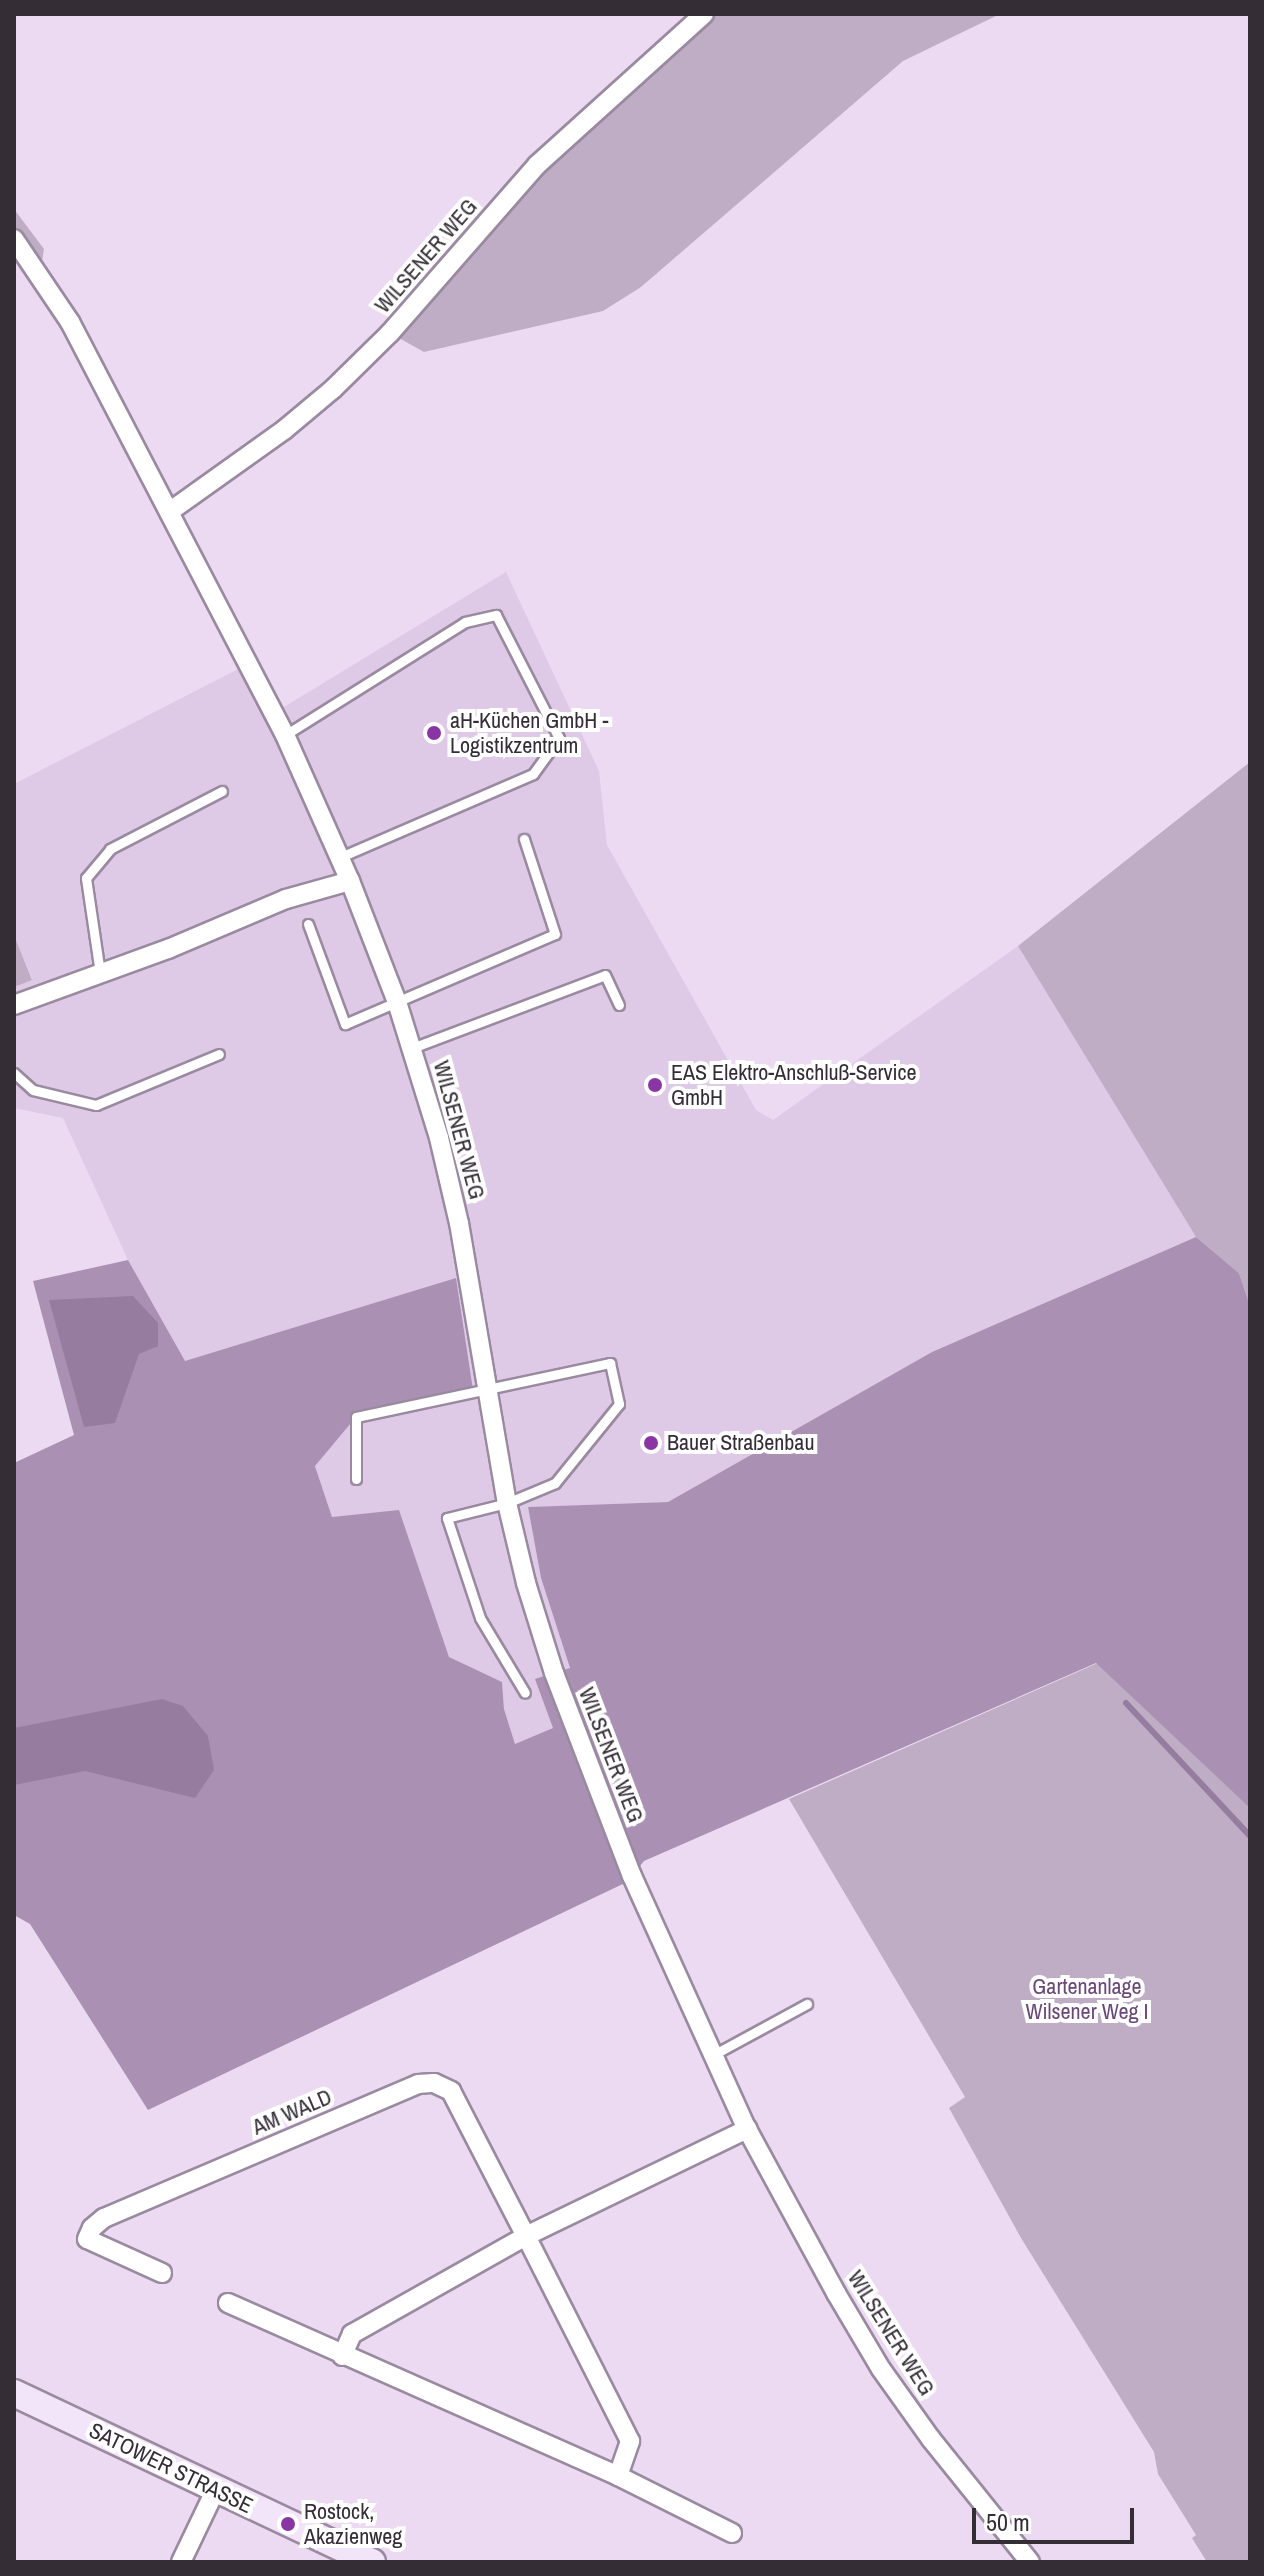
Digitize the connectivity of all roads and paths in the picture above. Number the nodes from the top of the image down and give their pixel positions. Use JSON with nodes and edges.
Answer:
{"nodes":[{"id":1,"x":704,"y":14,"type":"edge"},
{"id":2,"x":14,"y":239,"type":"edge"},
{"id":3,"x":169,"y":512,"type":"junction"},
{"id":4,"x":285,"y":735,"type":"junction"},
{"id":5,"x":222,"y":791,"type":"dead end"},
{"id":6,"x":524,"y":839,"type":"dead end"},
{"id":7,"x":340,"y":857,"type":"junction"},
{"id":8,"x":350,"y":881,"type":"junction"},
{"id":9,"x":308,"y":924,"type":"dead end"},
{"id":10,"x":101,"y":975,"type":"junction"},
{"id":11,"x":397,"y":1002,"type":"junction"},
{"id":12,"x":14,"y":1005,"type":"edge"},
{"id":13,"x":619,"y":1005,"type":"dead end"},
{"id":14,"x":412,"y":1048,"type":"junction"},
{"id":15,"x":219,"y":1054,"type":"dead end"},
{"id":16,"x":14,"y":1073,"type":"edge"},
{"id":17,"x":488,"y":1387,"type":"junction"},
{"id":18,"x":356,"y":1479,"type":"dead end"},
{"id":19,"x":507,"y":1503,"type":"junction"},
{"id":20,"x":525,"y":1693,"type":"dead end"},
{"id":21,"x":807,"y":2004,"type":"dead end"},
{"id":22,"x":713,"y":2055,"type":"junction"},
{"id":23,"x":747,"y":2129,"type":"junction"},
{"id":24,"x":526,"y":2236,"type":"junction"},
{"id":25,"x":162,"y":2273,"type":"dead end"},
{"id":26,"x":228,"y":2303,"type":"dead end"},
{"id":27,"x":342,"y":2356,"type":"junction"},
{"id":28,"x":14,"y":2393,"type":"edge"},
{"id":29,"x":618,"y":2476,"type":"junction"},
{"id":30,"x":216,"y":2489,"type":"junction"},
{"id":31,"x":732,"y":2533,"type":"dead end"},
{"id":32,"x":181,"y":2562,"type":"edge"},
{"id":33,"x":372,"y":2562,"type":"edge"},
{"id":34,"x":1030,"y":2562,"type":"edge"}],
"edges":[{"from":1,"to":3,"type":"street","name":"WILSENER WEG"},
{"from":2,"to":3,"type":"street","name":"WILSENER WEG"},
{"from":3,"to":4,"type":"street","name":"WILSENER WEG"},
{"from":4,"to":7,"type":"street","name":"WILSENER WEG"},
{"from":4,"to":7,"type":"lane"},
{"from":5,"to":10,"type":"lane"},
{"from":6,"to":11,"type":"lane"},
{"from":7,"to":8,"type":"street","name":"WILSENER WEG"},
{"from":8,"to":10,"type":"street"},
{"from":8,"to":11,"type":"street","name":"WILSENER WEG"},
{"from":9,"to":11,"type":"lane"},
{"from":10,"to":12,"type":"street"},
{"from":11,"to":14,"type":"street","name":"WILSENER WEG"},
{"from":13,"to":14,"type":"lane"},
{"from":14,"to":17,"type":"street","name":"WILSENER WEG"},
{"from":15,"to":16,"type":"lane"},
{"from":17,"to":18,"type":"lane"},
{"from":17,"to":19,"type":"street","name":"WILSENER WEG"},
{"from":17,"to":19,"type":"lane"},
{"from":19,"to":20,"type":"lane"},
{"from":19,"to":22,"type":"street","name":"WILSENER WEG"},
{"from":21,"to":22,"type":"lane"},
{"from":22,"to":23,"type":"street","name":"WILSENER WEG"},
{"from":23,"to":24,"type":"street"},
{"from":23,"to":34,"type":"street","name":"WILSENER WEG"},
{"from":24,"to":25,"type":"street","name":"AM WALD"},
{"from":24,"to":27,"type":"street"},
{"from":24,"to":29,"type":"street","name":"AM WALD"},
{"from":26,"to":27,"type":"street"},
{"from":27,"to":29,"type":"street"},
{"from":28,"to":30,"type":"main road","name":"SATOWER STRASSE"},
{"from":29,"to":31,"type":"street"},
{"from":30,"to":32,"type":"street"},
{"from":30,"to":33,"type":"main road","name":"SATOWER STRASSE"}]}
